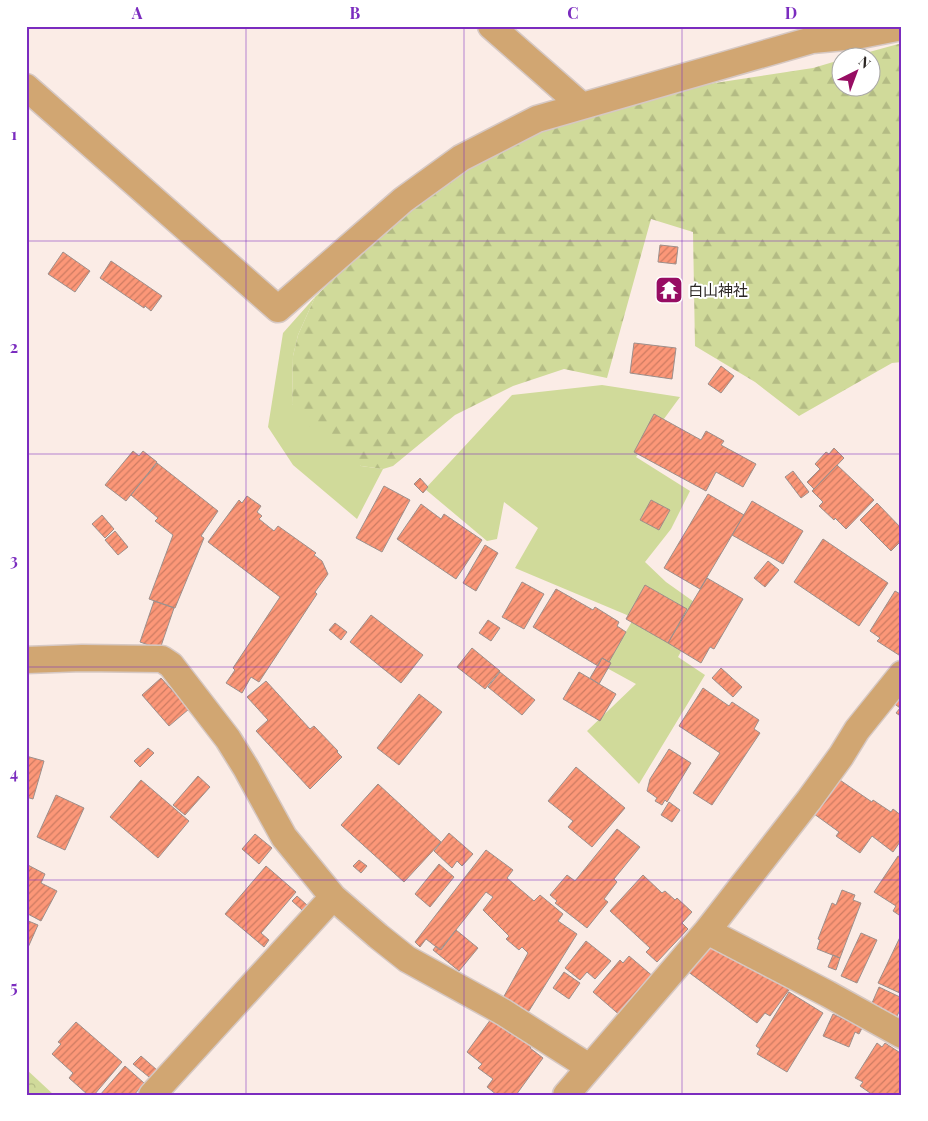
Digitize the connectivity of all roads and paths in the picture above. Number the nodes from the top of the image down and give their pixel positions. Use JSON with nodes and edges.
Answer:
{"nodes":[{"id":1,"x":491,"y":26,"type":"edge"},
{"id":2,"x":902,"y":27,"type":"edge"},
{"id":3,"x":26,"y":87,"type":"edge"},
{"id":4,"x":582,"y":106,"type":"junction"},
{"id":5,"x":26,"y":660,"type":"edge"},
{"id":6,"x":902,"y":674,"type":"edge"},
{"id":7,"x":333,"y":897,"type":"junction"},
{"id":8,"x":707,"y":931,"type":"junction"},
{"id":9,"x":902,"y":1035,"type":"edge"},
{"id":10,"x":589,"y":1067,"type":"junction"},
{"id":11,"x":152,"y":1095,"type":"edge"},
{"id":12,"x":566,"y":1095,"type":"edge"}],
"edges":[{"from":1,"to":4,"type":"street"},
{"from":2,"to":4,"type":"street"},
{"from":3,"to":4,"type":"street"},
{"from":5,"to":7,"type":"street"},
{"from":6,"to":8,"type":"street"},
{"from":7,"to":10,"type":"street"},
{"from":7,"to":11,"type":"street"},
{"from":8,"to":9,"type":"street"},
{"from":8,"to":10,"type":"street"},
{"from":10,"to":12,"type":"street"}]}
